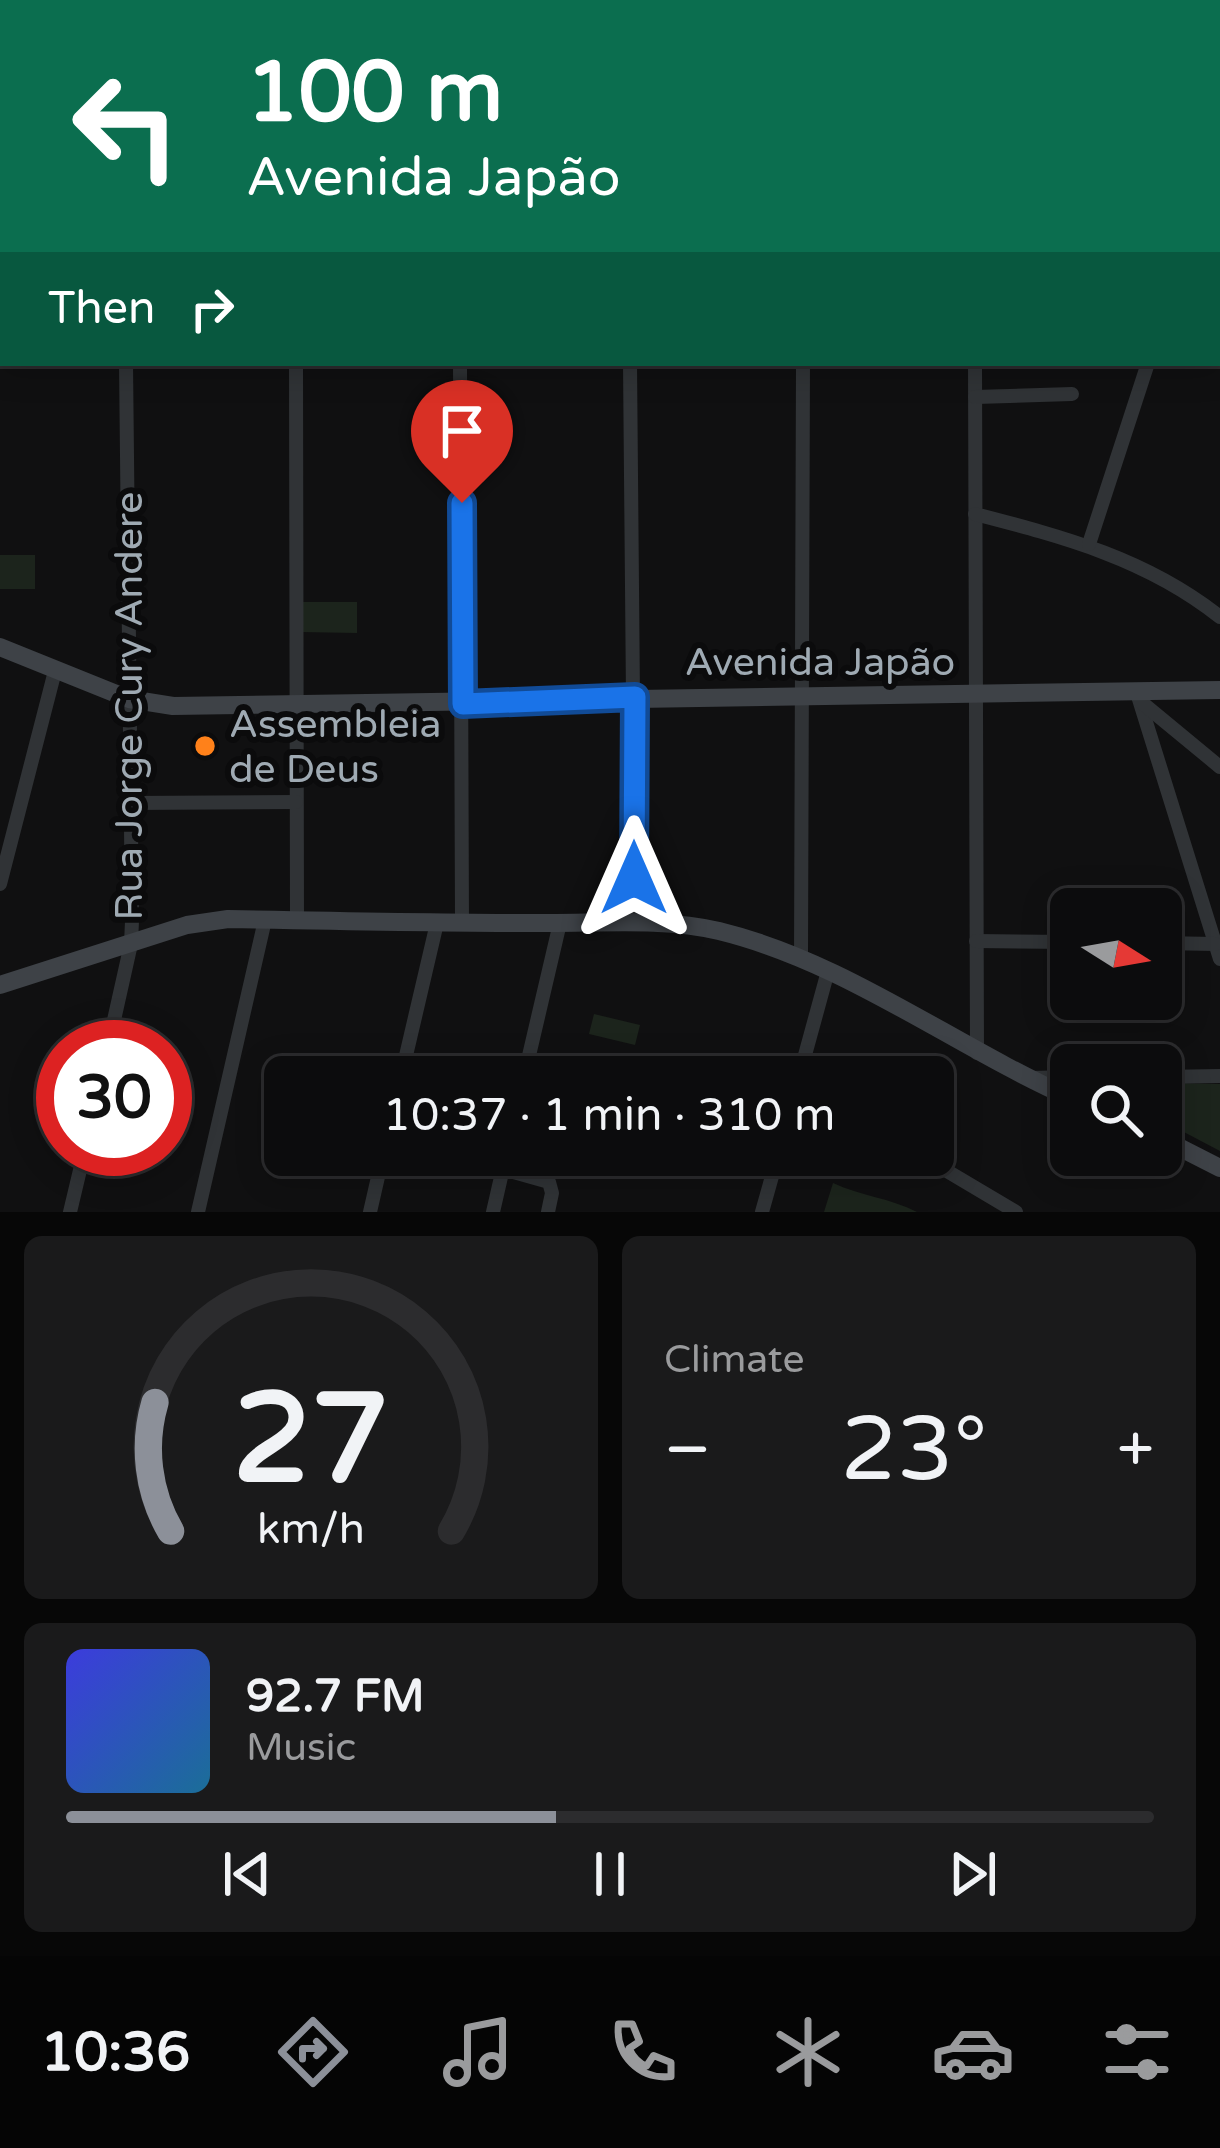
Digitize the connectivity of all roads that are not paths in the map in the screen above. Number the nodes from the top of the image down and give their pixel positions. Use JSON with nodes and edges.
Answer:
{"nodes":[{"id":1,"x":127,"y":366,"type":"edge"},
{"id":2,"x":296,"y":366,"type":"edge"},
{"id":3,"x":460,"y":366,"type":"edge"},
{"id":4,"x":630,"y":366,"type":"edge"},
{"id":5,"x":803,"y":366,"type":"edge"},
{"id":6,"x":975,"y":366,"type":"edge"},
{"id":7,"x":1147,"y":366,"type":"edge"},
{"id":8,"x":1072,"y":394,"type":"dead end"},
{"id":9,"x":975,"y":397,"type":"junction"},
{"id":10,"x":975,"y":514,"type":"junction"},
{"id":11,"x":1089,"y":544,"type":"junction"},
{"id":12,"x":1220,"y":617,"type":"edge"},
{"id":13,"x":0,"y":647,"type":"edge"},
{"id":14,"x":55,"y":671,"type":"junction"},
{"id":15,"x":1220,"y":690,"type":"edge"},
{"id":16,"x":803,"y":694,"type":"junction"},
{"id":17,"x":976,"y":694,"type":"junction"},
{"id":18,"x":635,"y":697,"type":"junction"},
{"id":19,"x":1138,"y":697,"type":"junction"},
{"id":20,"x":129,"y":699,"type":"junction"},
{"id":21,"x":294,"y":702,"type":"junction"},
{"id":22,"x":463,"y":704,"type":"junction"},
{"id":23,"x":1220,"y":766,"type":"edge"},
{"id":24,"x":296,"y":802,"type":"junction"},
{"id":25,"x":130,"y":803,"type":"junction"},
{"id":26,"x":2,"y":866,"type":"edge"},
{"id":27,"x":0,"y":884,"type":"edge"},
{"id":28,"x":265,"y":920,"type":"junction"},
{"id":29,"x":297,"y":920,"type":"junction"},
{"id":30,"x":437,"y":923,"type":"junction"},
{"id":31,"x":462,"y":923,"type":"junction"},
{"id":32,"x":560,"y":923,"type":"junction"},
{"id":33,"x":634,"y":923,"type":"junction"},
{"id":34,"x":976,"y":941,"type":"junction"},
{"id":35,"x":1050,"y":942,"type":"edge"},
{"id":36,"x":131,"y":944,"type":"junction"},
{"id":37,"x":1182,"y":946,"type":"edge"},
{"id":38,"x":1218,"y":951,"type":"edge"},
{"id":39,"x":801,"y":957,"type":"junction"},
{"id":40,"x":828,"y":971,"type":"junction"},
{"id":41,"x":0,"y":985,"type":"edge"},
{"id":42,"x":114,"y":1020,"type":"edge"},
{"id":43,"x":977,"y":1053,"type":"junction"},
{"id":44,"x":406,"y":1056,"type":"edge"},
{"id":45,"x":529,"y":1056,"type":"edge"},
{"id":46,"x":805,"y":1056,"type":"edge"},
{"id":47,"x":1220,"y":1076,"type":"edge"},
{"id":48,"x":1050,"y":1077,"type":"edge"},
{"id":49,"x":1182,"y":1077,"type":"edge"},
{"id":50,"x":1025,"y":1078,"type":"junction"},
{"id":51,"x":1050,"y":1089,"type":"edge"},
{"id":52,"x":1182,"y":1149,"type":"edge"},
{"id":53,"x":1220,"y":1168,"type":"edge"},
{"id":54,"x":954,"y":1175,"type":"edge"},
{"id":55,"x":79,"y":1176,"type":"edge"},
{"id":56,"x":378,"y":1176,"type":"edge"},
{"id":57,"x":502,"y":1176,"type":"edge"},
{"id":58,"x":536,"y":1176,"type":"edge"},
{"id":59,"x":772,"y":1176,"type":"edge"},
{"id":60,"x":70,"y":1212,"type":"edge"},
{"id":61,"x":198,"y":1212,"type":"edge"},
{"id":62,"x":370,"y":1212,"type":"edge"},
{"id":63,"x":493,"y":1212,"type":"edge"},
{"id":64,"x":548,"y":1212,"type":"edge"},
{"id":65,"x":762,"y":1212,"type":"edge"},
{"id":66,"x":1016,"y":1212,"type":"edge"}],
"edges":[{"from":1,"to":20,"type":"street","name":"Rua Jorge Cury Andere"},
{"from":2,"to":21,"type":"street"},
{"from":3,"to":22,"type":"street"},
{"from":4,"to":18,"type":"street"},
{"from":5,"to":16,"type":"street"},
{"from":6,"to":9,"type":"street"},
{"from":7,"to":11,"type":"street"},
{"from":8,"to":9,"type":"street"},
{"from":9,"to":10,"type":"street"},
{"from":10,"to":11,"type":"street"},
{"from":10,"to":17,"type":"street"},
{"from":11,"to":12,"type":"street"},
{"from":13,"to":14,"type":"main road","name":"Avenida Japão"},
{"from":14,"to":20,"type":"main road","name":"Avenida Japão"},
{"from":14,"to":26,"type":"street"},
{"from":15,"to":19,"type":"main road","name":"Avenida Japão"},
{"from":16,"to":17,"type":"main road","name":"Avenida Japão"},
{"from":16,"to":18,"type":"main road","name":"Avenida Japão"},
{"from":16,"to":39,"type":"street"},
{"from":17,"to":19,"type":"main road","name":"Avenida Japão"},
{"from":17,"to":34,"type":"street"},
{"from":18,"to":22,"type":"main road","name":"Avenida Japão"},
{"from":18,"to":33,"type":"street"},
{"from":19,"to":23,"type":"street"},
{"from":19,"to":38,"type":"street"},
{"from":20,"to":21,"type":"main road","name":"Avenida Japão"},
{"from":20,"to":25,"type":"street","name":"Rua Jorge Cury Andere"},
{"from":21,"to":22,"type":"main road","name":"Avenida Japão"},
{"from":21,"to":24,"type":"street"},
{"from":22,"to":31,"type":"street"},
{"from":24,"to":25,"type":"street"},
{"from":24,"to":29,"type":"street"},
{"from":25,"to":36,"type":"street","name":"Rua Jorge Cury Andere"},
{"from":26,"to":27,"type":"street"},
{"from":28,"to":29,"type":"main road"},
{"from":28,"to":36,"type":"main road"},
{"from":28,"to":61,"type":"street"},
{"from":29,"to":30,"type":"main road"},
{"from":30,"to":31,"type":"main road"},
{"from":30,"to":44,"type":"street"},
{"from":31,"to":32,"type":"main road"},
{"from":32,"to":33,"type":"main road"},
{"from":32,"to":45,"type":"street"},
{"from":33,"to":39,"type":"main road"},
{"from":34,"to":35,"type":"street"},
{"from":34,"to":43,"type":"street"},
{"from":36,"to":41,"type":"main road"},
{"from":36,"to":42,"type":"street","name":"Rua Jorge Cury Andere"},
{"from":37,"to":38,"type":"street"},
{"from":39,"to":40,"type":"main road"},
{"from":40,"to":43,"type":"main road"},
{"from":40,"to":46,"type":"street"},
{"from":43,"to":50,"type":"main road"},
{"from":47,"to":49,"type":"street"},
{"from":48,"to":50,"type":"street"},
{"from":50,"to":51,"type":"main road"},
{"from":52,"to":53,"type":"main road"},
{"from":54,"to":66,"type":"street"},
{"from":55,"to":60,"type":"street"},
{"from":56,"to":62,"type":"street"},
{"from":57,"to":63,"type":"street"},
{"from":58,"to":64,"type":"street"},
{"from":59,"to":65,"type":"street"}]}
